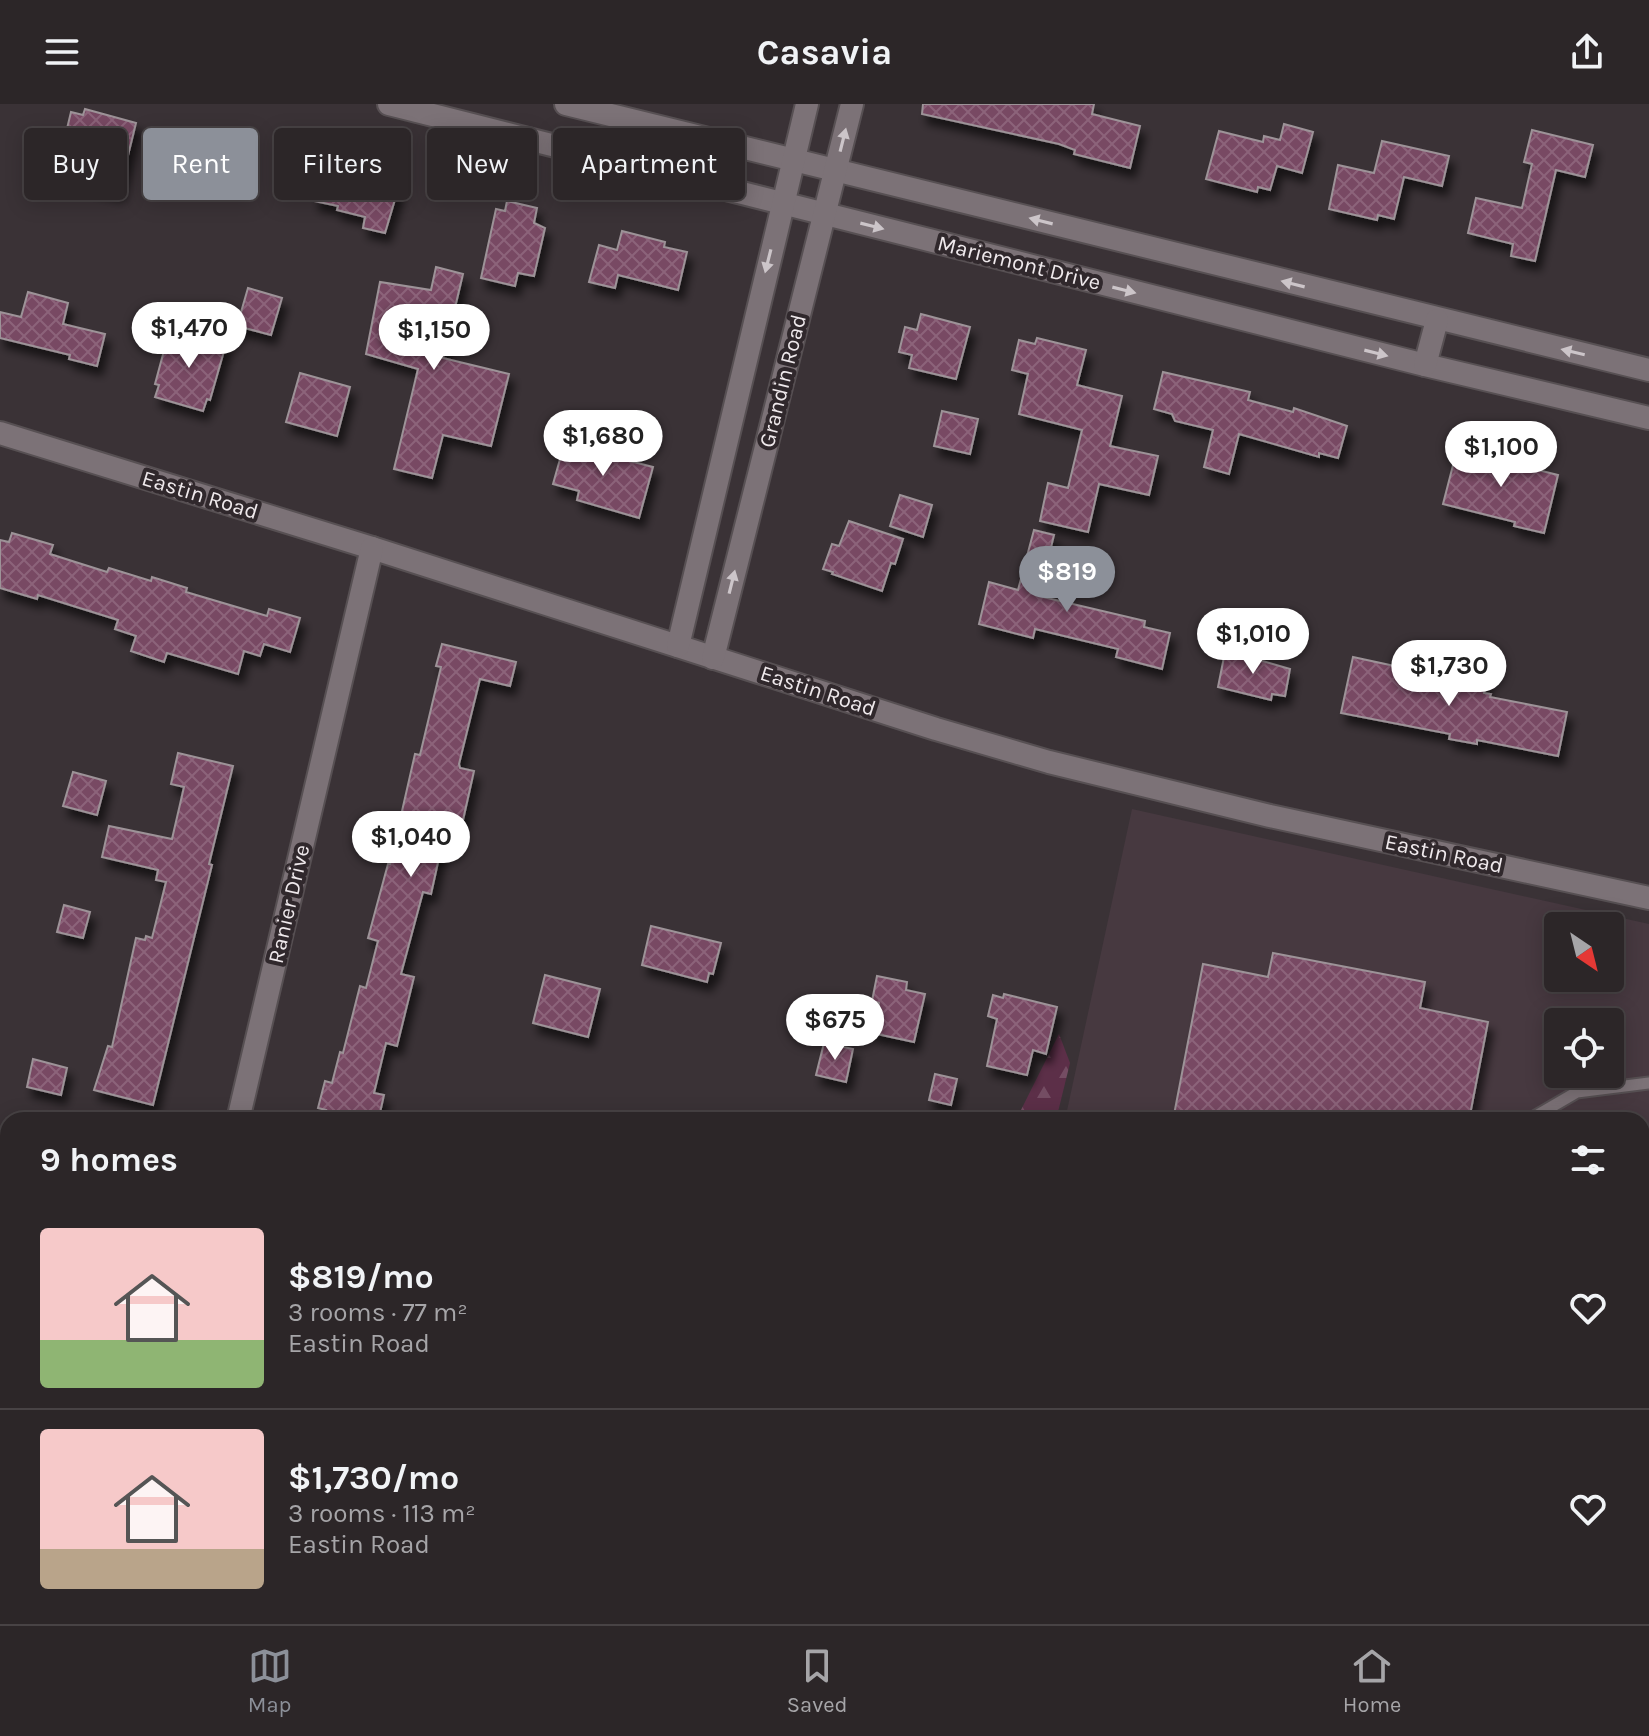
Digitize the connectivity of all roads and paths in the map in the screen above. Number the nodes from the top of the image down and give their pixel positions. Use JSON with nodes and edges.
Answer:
{"nodes":[{"id":1,"x":389,"y":104,"type":"edge"},
{"id":2,"x":566,"y":104,"type":"edge"},
{"id":3,"x":807,"y":104,"type":"edge"},
{"id":4,"x":852,"y":104,"type":"edge"},
{"id":5,"x":793,"y":160,"type":"junction"},
{"id":6,"x":836,"y":170,"type":"junction"},
{"id":7,"x":782,"y":204,"type":"junction"},
{"id":8,"x":825,"y":214,"type":"junction"},
{"id":9,"x":1437,"y":320,"type":"junction"},
{"id":10,"x":1425,"y":365,"type":"junction"},
{"id":11,"x":1649,"y":370,"type":"edge"},
{"id":12,"x":1649,"y":418,"type":"edge"},
{"id":13,"x":0,"y":433,"type":"edge"},
{"id":14,"x":372,"y":548,"type":"junction"},
{"id":15,"x":678,"y":646,"type":"junction"},
{"id":16,"x":713,"y":658,"type":"junction"},
{"id":17,"x":1649,"y":898,"type":"edge"},
{"id":18,"x":1649,"y":1083,"type":"edge"},
{"id":19,"x":240,"y":1112,"type":"edge"},
{"id":20,"x":1543,"y":1112,"type":"edge"}],
"edges":[{"from":1,"to":7,"type":"street","name":"Mariemont Drive"},
{"from":2,"to":5,"type":"street","name":"Mariemont Drive"},
{"from":3,"to":5,"type":"street","name":"Grandin Road"},
{"from":6,"to":4,"type":"street","name":"Grandin Road","one_way":true},
{"from":5,"to":6,"type":"street","name":"Mariemont Drive"},
{"from":5,"to":7,"type":"street","name":"Grandin Road"},
{"from":6,"to":8,"type":"street","name":"Grandin Road"},
{"from":9,"to":6,"type":"street","name":"Mariemont Drive","one_way":true},
{"from":7,"to":8,"type":"street","name":"Mariemont Drive"},
{"from":7,"to":15,"type":"street","name":"Grandin Road","one_way":true},
{"from":8,"to":10,"type":"street","name":"Mariemont Drive","one_way":true},
{"from":16,"to":8,"type":"street","name":"Grandin Road","one_way":true},
{"from":9,"to":10,"type":"street"},
{"from":11,"to":9,"type":"street","name":"Mariemont Drive","one_way":true},
{"from":10,"to":12,"type":"street","name":"Mariemont Drive"},
{"from":13,"to":14,"type":"street","name":"Eastin Road"},
{"from":14,"to":15,"type":"street","name":"Eastin Road"},
{"from":14,"to":19,"type":"street","name":"Ranier Drive"},
{"from":15,"to":16,"type":"street","name":"Eastin Road"},
{"from":16,"to":17,"type":"street","name":"Eastin Road"},
{"from":18,"to":20,"type":"lane"}]}
